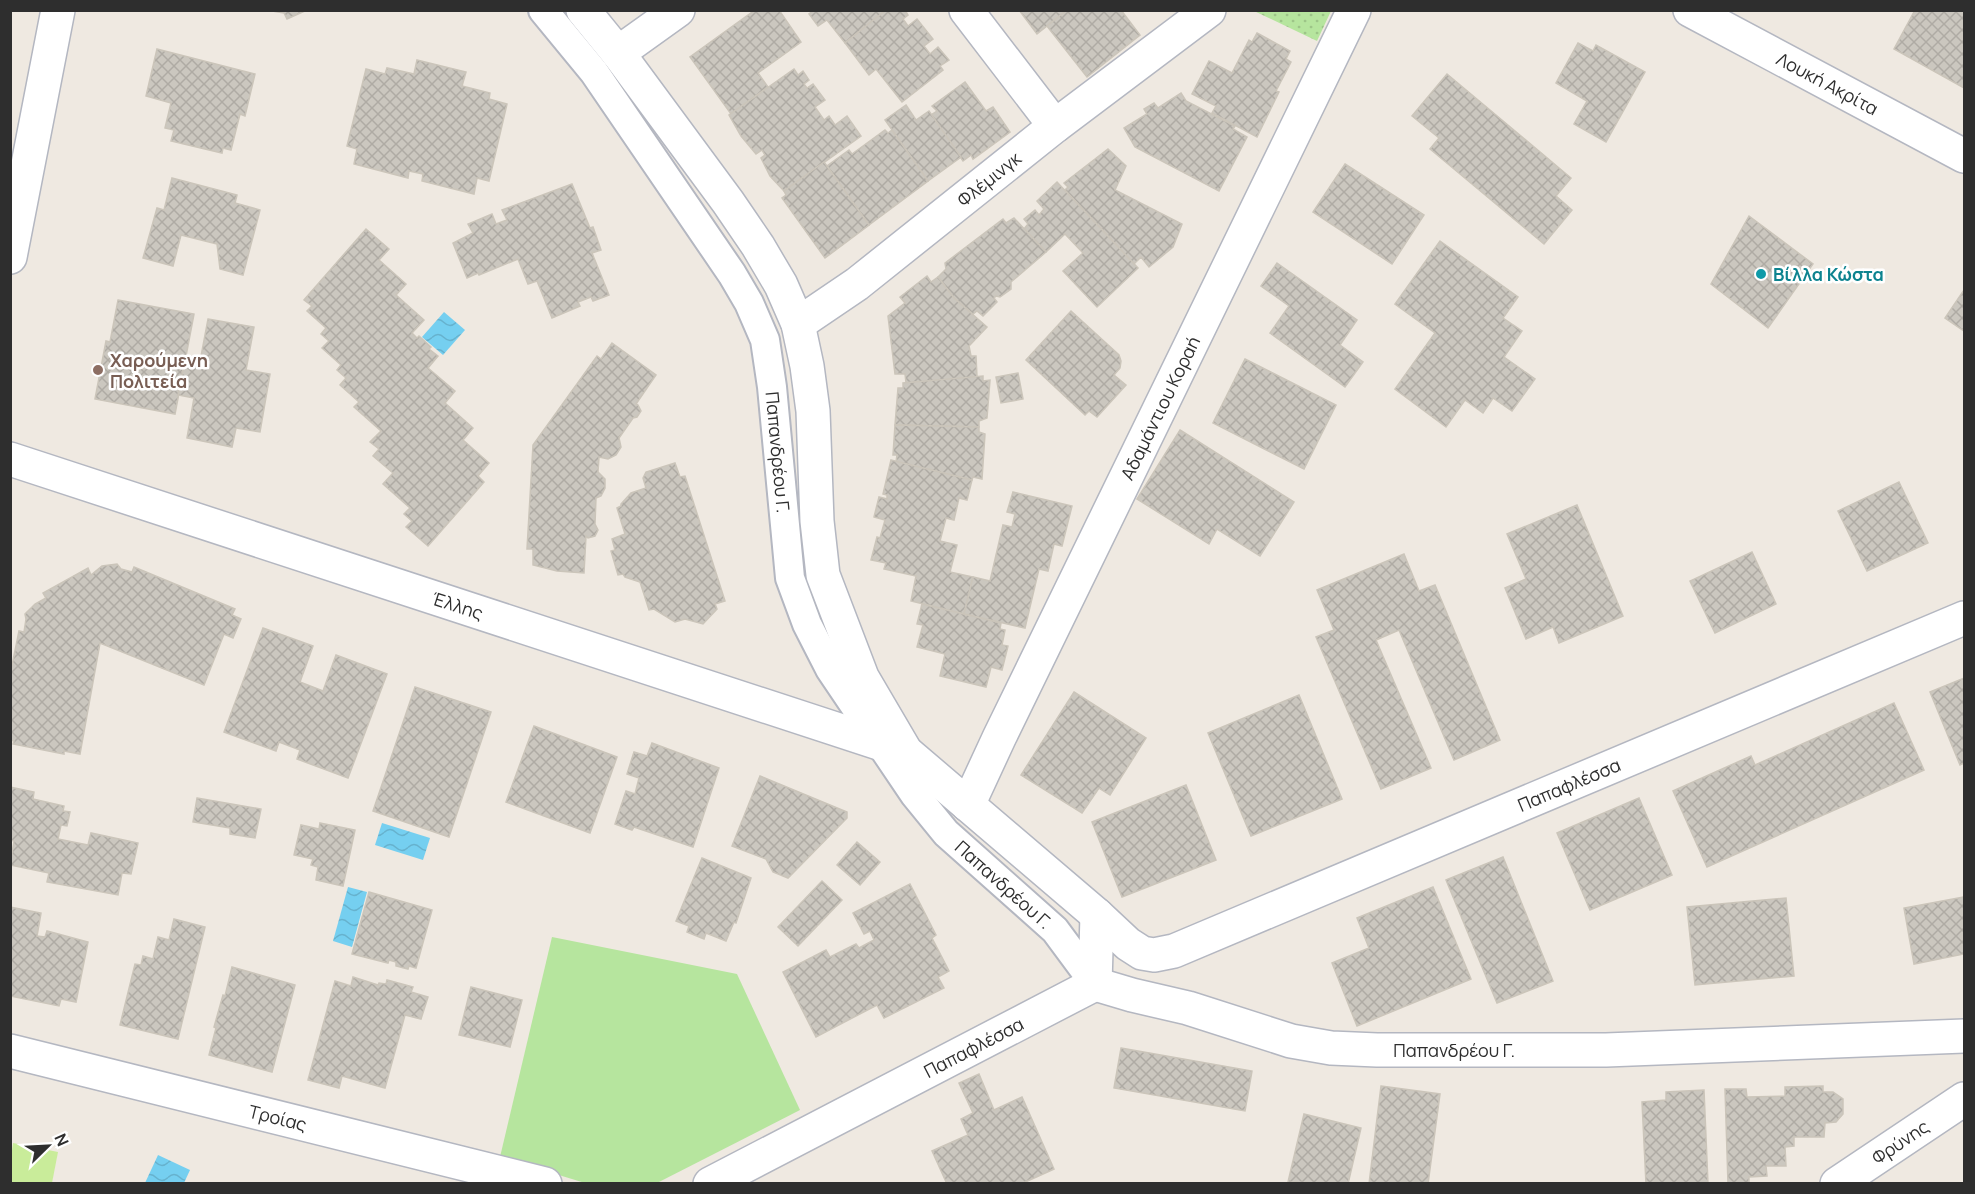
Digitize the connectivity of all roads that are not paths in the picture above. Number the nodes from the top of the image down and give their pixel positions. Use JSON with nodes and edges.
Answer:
{"nodes":[{"id":1,"x":58,"y":10,"type":"edge"},
{"id":2,"x":543,"y":10,"type":"edge"},
{"id":3,"x":583,"y":10,"type":"edge"},
{"id":4,"x":678,"y":10,"type":"edge"},
{"id":5,"x":966,"y":10,"type":"edge"},
{"id":6,"x":1209,"y":10,"type":"edge"},
{"id":7,"x":1354,"y":10,"type":"edge"},
{"id":8,"x":1690,"y":10,"type":"edge"},
{"id":9,"x":618,"y":53,"type":"junction"},
{"id":10,"x":1055,"y":126,"type":"junction"},
{"id":11,"x":1965,"y":156,"type":"edge"},
{"id":12,"x":10,"y":257,"type":"edge"},
{"id":13,"x":798,"y":324,"type":"junction"},
{"id":14,"x":765,"y":340,"type":"junction"},
{"id":15,"x":10,"y":459,"type":"edge"},
{"id":16,"x":1965,"y":618,"type":"edge"},
{"id":17,"x":893,"y":748,"type":"junction"},
{"id":18,"x":968,"y":805,"type":"junction"},
{"id":19,"x":1097,"y":915,"type":"junction"},
{"id":20,"x":1174,"y":951,"type":"junction"},
{"id":21,"x":1095,"y":984,"type":"junction"},
{"id":22,"x":1188,"y":1008,"type":"junction"},
{"id":23,"x":1965,"y":1036,"type":"edge"},
{"id":24,"x":10,"y":1051,"type":"edge"},
{"id":25,"x":1965,"y":1099,"type":"edge"},
{"id":26,"x":545,"y":1184,"type":"edge"},
{"id":27,"x":710,"y":1184,"type":"edge"},
{"id":28,"x":1837,"y":1184,"type":"edge"}],
"edges":[{"from":1,"to":12,"type":"street"},
{"from":2,"to":14,"type":"street","name":"Παπανδρέου Γ."},
{"from":3,"to":9,"type":"street","name":"Παπανδρέου Γ."},
{"from":4,"to":9,"type":"street"},
{"from":5,"to":10,"type":"street"},
{"from":6,"to":10,"type":"street","name":"Φλέμινγκ"},
{"from":7,"to":18,"type":"street","name":"Αδαμάντιου Κοραή"},
{"from":8,"to":11,"type":"street","name":"Λουκή Ακρίτα"},
{"from":9,"to":13,"type":"street","name":"Παπανδρέου Γ."},
{"from":10,"to":13,"type":"street","name":"Φλέμινγκ"},
{"from":13,"to":14,"type":"street","name":"Φλέμινγκ"},
{"from":13,"to":17,"type":"street","name":"Παπανδρέου Γ."},
{"from":14,"to":17,"type":"street","name":"Παπανδρέου Γ."},
{"from":15,"to":17,"type":"street","name":"Έλλης"},
{"from":16,"to":20,"type":"street","name":"Παπαφλέσσα"},
{"from":17,"to":18,"type":"street","name":"Παπανδρέου Γ."},
{"from":17,"to":21,"type":"street","name":"Παπανδρέου Γ."},
{"from":18,"to":19,"type":"street","name":"Παπανδρέου Γ."},
{"from":19,"to":20,"type":"street","name":"Παπαφλέσσα"},
{"from":19,"to":21,"type":"street"},
{"from":20,"to":22,"type":"street"},
{"from":21,"to":22,"type":"street","name":"Παπανδρέου Γ."},
{"from":21,"to":27,"type":"street","name":"Παπαφλέσσα"},
{"from":22,"to":23,"type":"street","name":"Παπανδρέου Γ."},
{"from":24,"to":26,"type":"street","name":"Τροίας"},
{"from":25,"to":28,"type":"street","name":"Φρύνης"}]}
